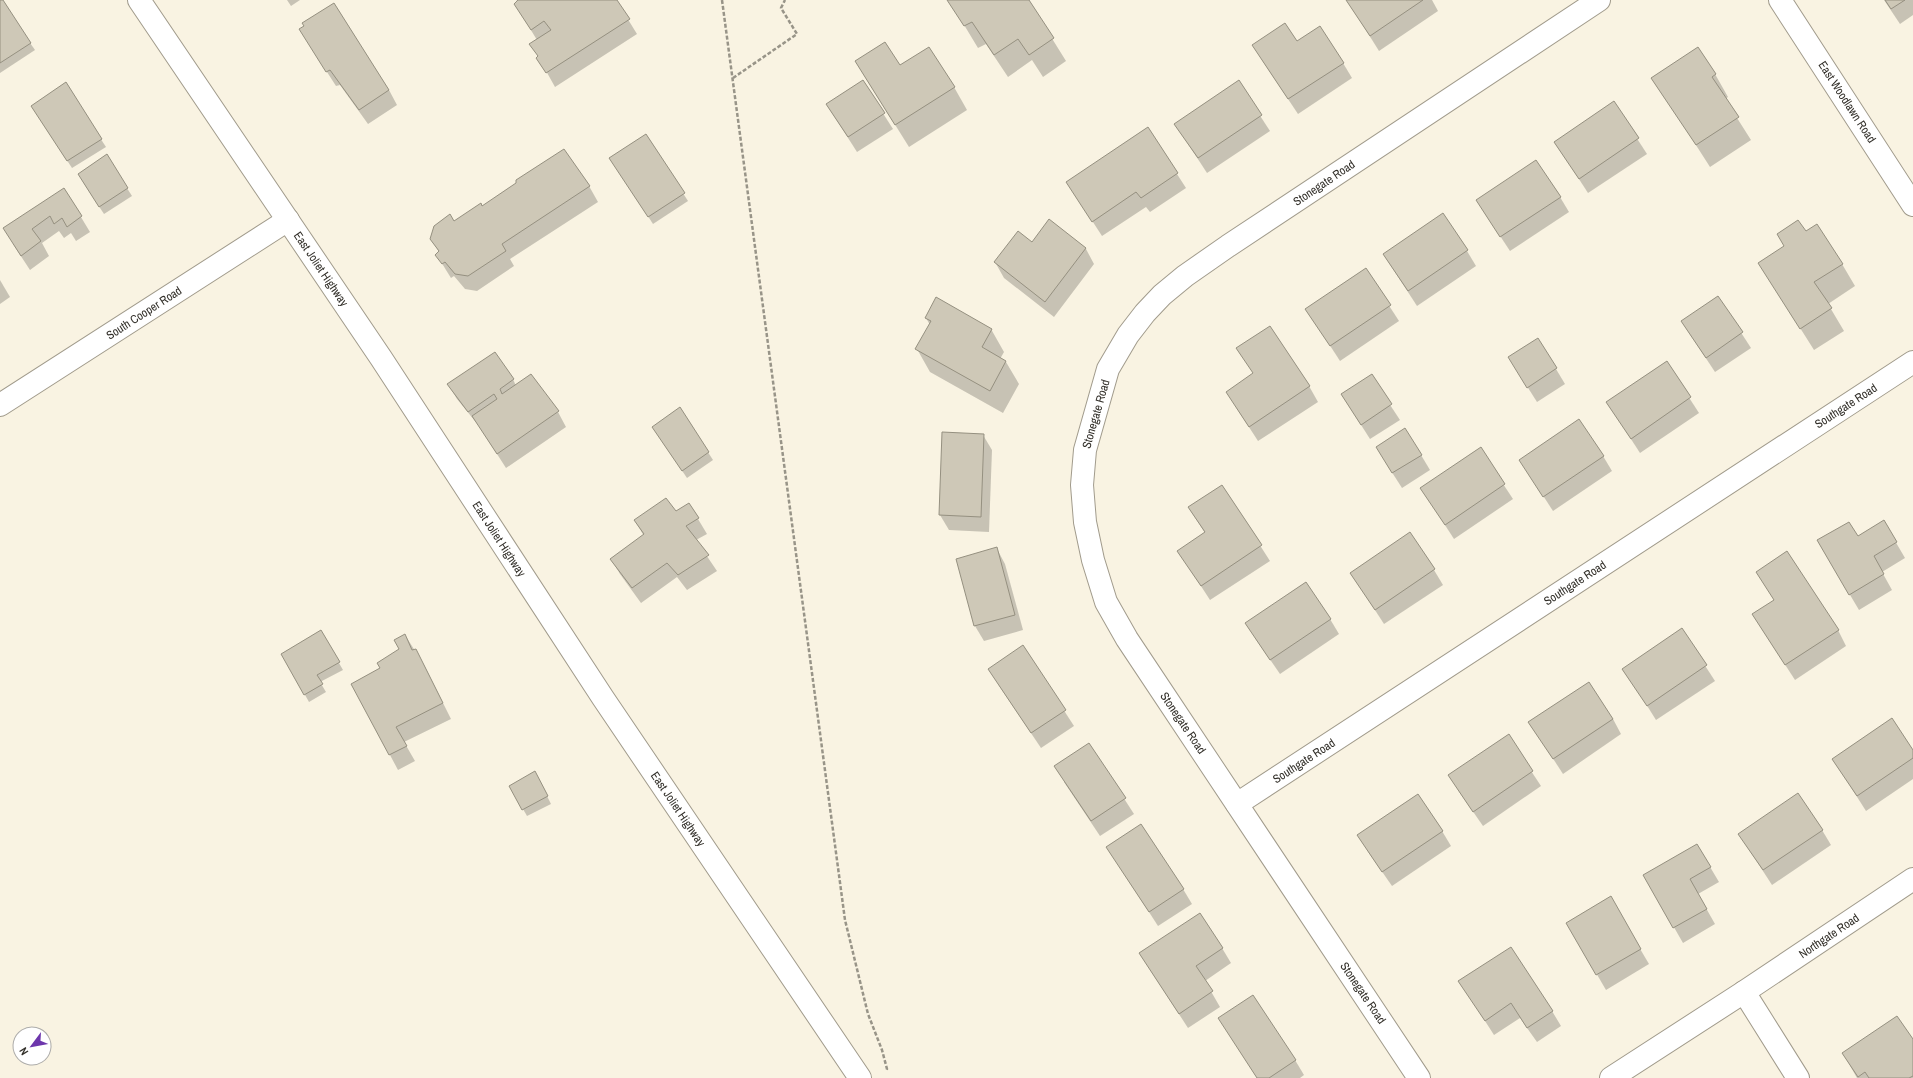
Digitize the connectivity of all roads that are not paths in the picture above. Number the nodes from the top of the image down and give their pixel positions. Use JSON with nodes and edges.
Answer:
{"nodes":[{"id":1,"x":139,"y":0,"type":"edge"},
{"id":2,"x":1599,"y":0,"type":"edge"},
{"id":3,"x":1780,"y":0,"type":"edge"},
{"id":4,"x":1913,"y":205,"type":"edge"},
{"id":5,"x":288,"y":220,"type":"junction"},
{"id":6,"x":1913,"y":362,"type":"edge"},
{"id":7,"x":0,"y":405,"type":"edge"},
{"id":8,"x":1237,"y":804,"type":"junction"},
{"id":9,"x":1913,"y":879,"type":"edge"},
{"id":10,"x":1744,"y":992,"type":"junction"},
{"id":11,"x":860,"y":1078,"type":"edge"},
{"id":12,"x":1419,"y":1078,"type":"edge"},
{"id":13,"x":1611,"y":1078,"type":"edge"},
{"id":14,"x":1798,"y":1078,"type":"edge"}],
"edges":[{"from":1,"to":5,"type":"street","name":"East Joliet Highway"},
{"from":2,"to":8,"type":"street","name":"Stonegate Road"},
{"from":3,"to":4,"type":"street","name":"East Woodlawn Road"},
{"from":5,"to":7,"type":"street","name":"South Cooper Road"},
{"from":5,"to":11,"type":"street","name":"East Joliet Highway"},
{"from":6,"to":8,"type":"street","name":"Southgate Road"},
{"from":8,"to":12,"type":"street","name":"Stonegate Road"},
{"from":9,"to":10,"type":"street","name":"Northgate Road"},
{"from":10,"to":13,"type":"street","name":"Northgate Road"},
{"from":10,"to":14,"type":"street"}]}
